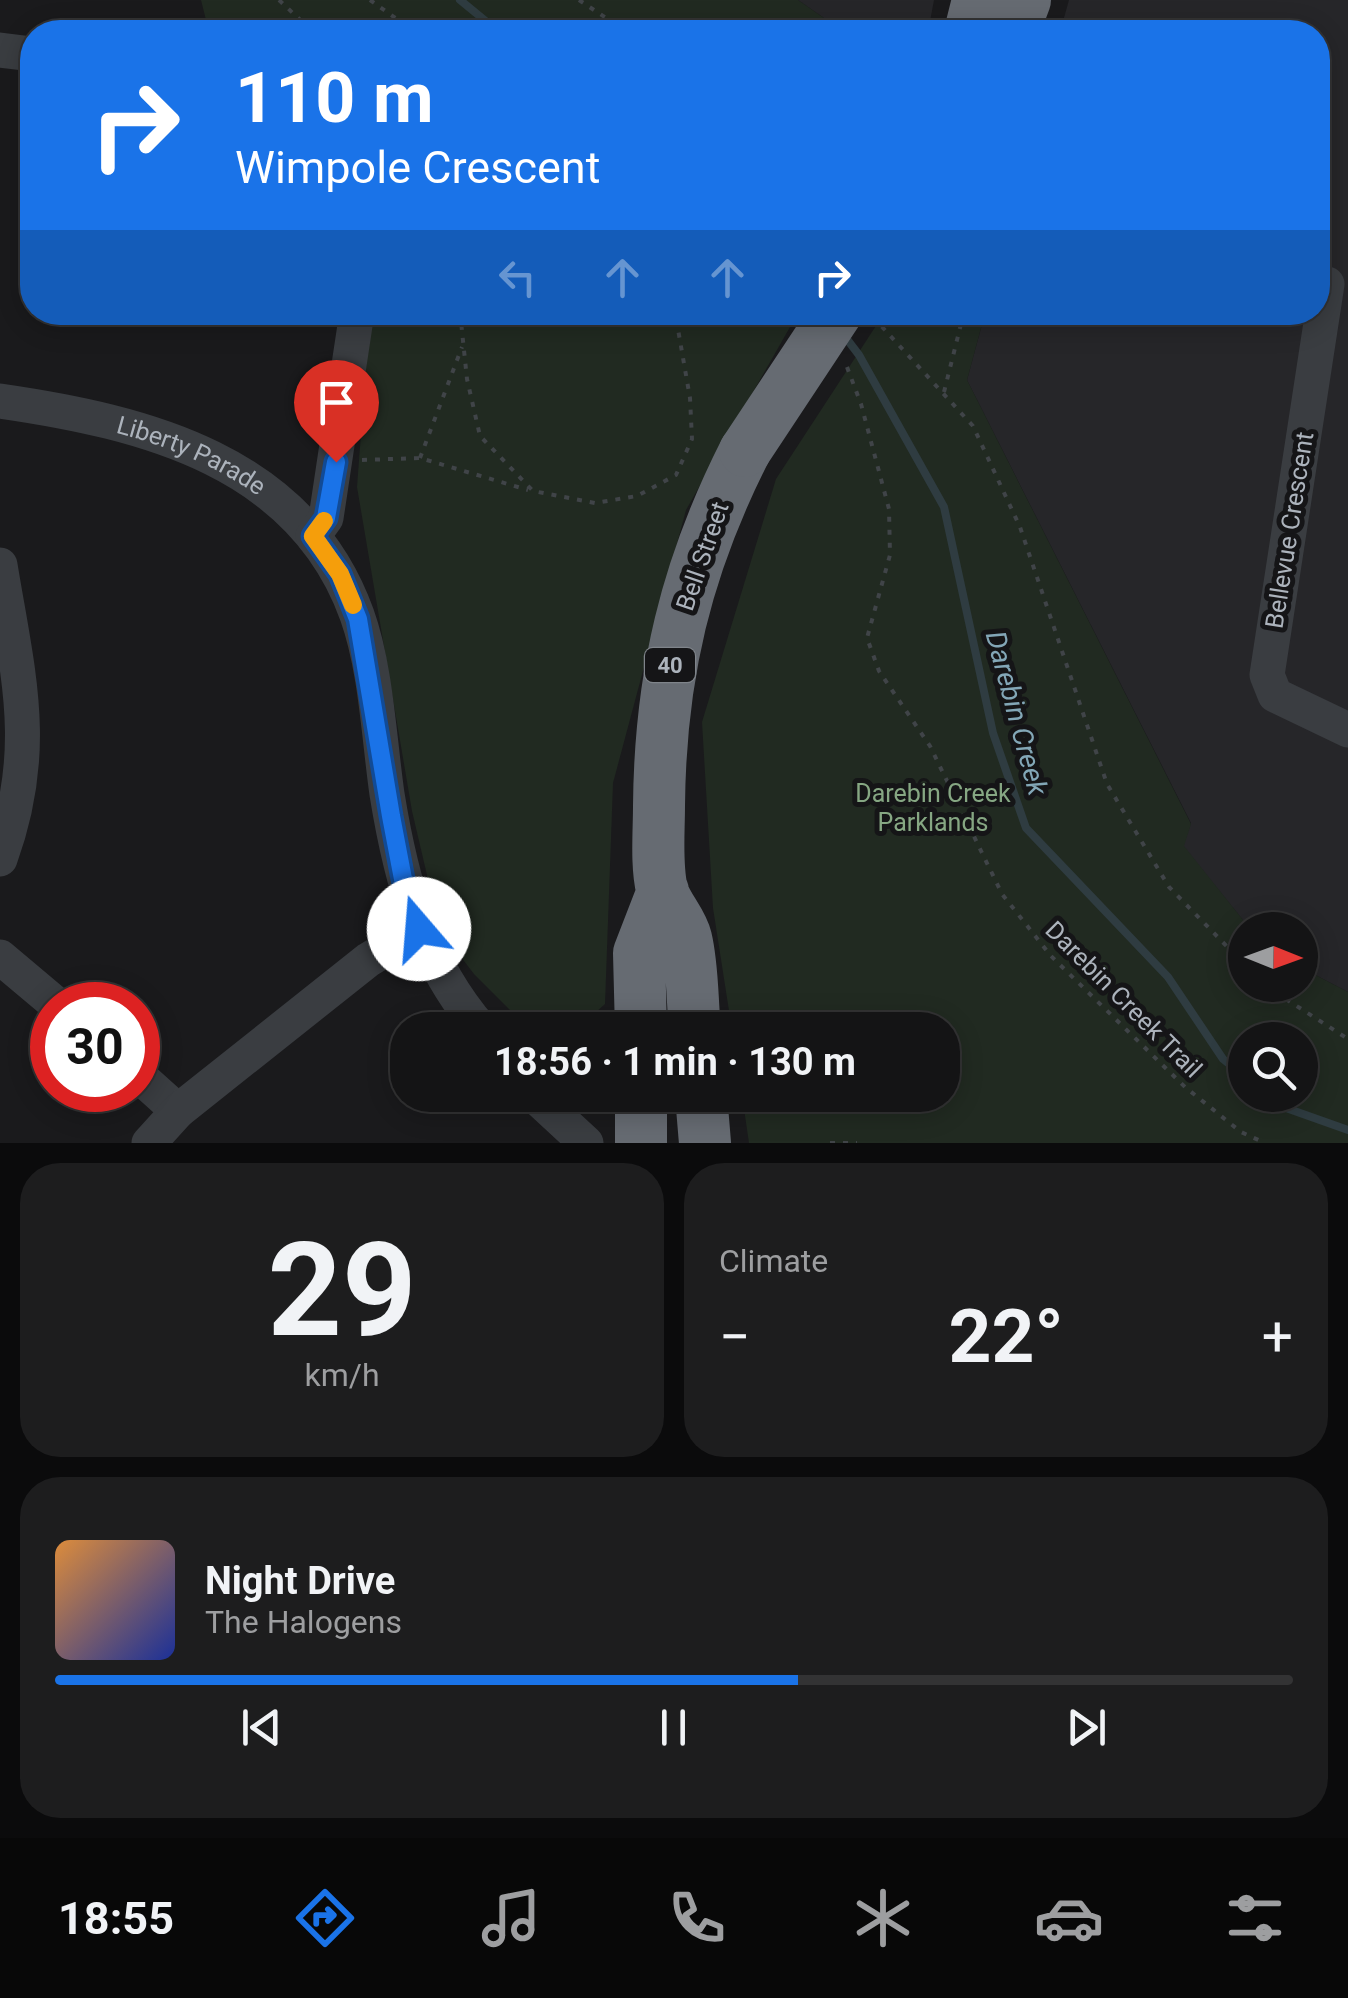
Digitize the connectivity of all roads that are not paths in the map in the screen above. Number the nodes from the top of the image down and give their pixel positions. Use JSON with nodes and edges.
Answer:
{"nodes":[{"id":1,"x":356,"y":325,"type":"edge"},
{"id":2,"x":1325,"y":325,"type":"edge"},
{"id":3,"x":836,"y":334,"type":"edge"},
{"id":4,"x":0,"y":401,"type":"edge"},
{"id":5,"x":313,"y":536,"type":"junction"},
{"id":6,"x":0,"y":565,"type":"edge"},
{"id":7,"x":1348,"y":730,"type":"edge"},
{"id":8,"x":0,"y":858,"type":"edge"},
{"id":9,"x":662,"y":891,"type":"junction"},
{"id":10,"x":419,"y":929,"type":"junction"},
{"id":11,"x":0,"y":957,"type":"edge"},
{"id":12,"x":30,"y":982,"type":"edge"},
{"id":13,"x":466,"y":1012,"type":"edge"},
{"id":14,"x":632,"y":1012,"type":"edge"},
{"id":15,"x":693,"y":1012,"type":"edge"},
{"id":16,"x":160,"y":1095,"type":"edge"},
{"id":17,"x":178,"y":1111,"type":"junction"},
{"id":18,"x":552,"y":1112,"type":"edge"},
{"id":19,"x":641,"y":1112,"type":"edge"},
{"id":20,"x":150,"y":1143,"type":"edge"},
{"id":21,"x":586,"y":1143,"type":"edge"},
{"id":22,"x":641,"y":1143,"type":"edge"}],
"edges":[{"from":1,"to":5,"type":"street"},
{"from":2,"to":7,"type":"street","name":"Bellevue Crescent"},
{"from":3,"to":9,"type":"highway","name":"Bell Street","number":"40","bridge":true},
{"from":4,"to":5,"type":"street","name":"Liberty Parade"},
{"from":5,"to":10,"type":"street","name":"Liberty Parade"},
{"from":6,"to":8,"type":"street"},
{"from":9,"to":14,"type":"highway","name":"Bell Street","number":"40"},
{"from":9,"to":15,"type":"highway","name":"Bell Street","number":"40"},
{"from":10,"to":13,"type":"street","name":"Liberty Parade"},
{"from":10,"to":17,"type":"street"},
{"from":11,"to":12,"type":"street"},
{"from":16,"to":17,"type":"street"},
{"from":17,"to":20,"type":"street"},
{"from":18,"to":21,"type":"street"},
{"from":19,"to":22,"type":"highway"}]}
